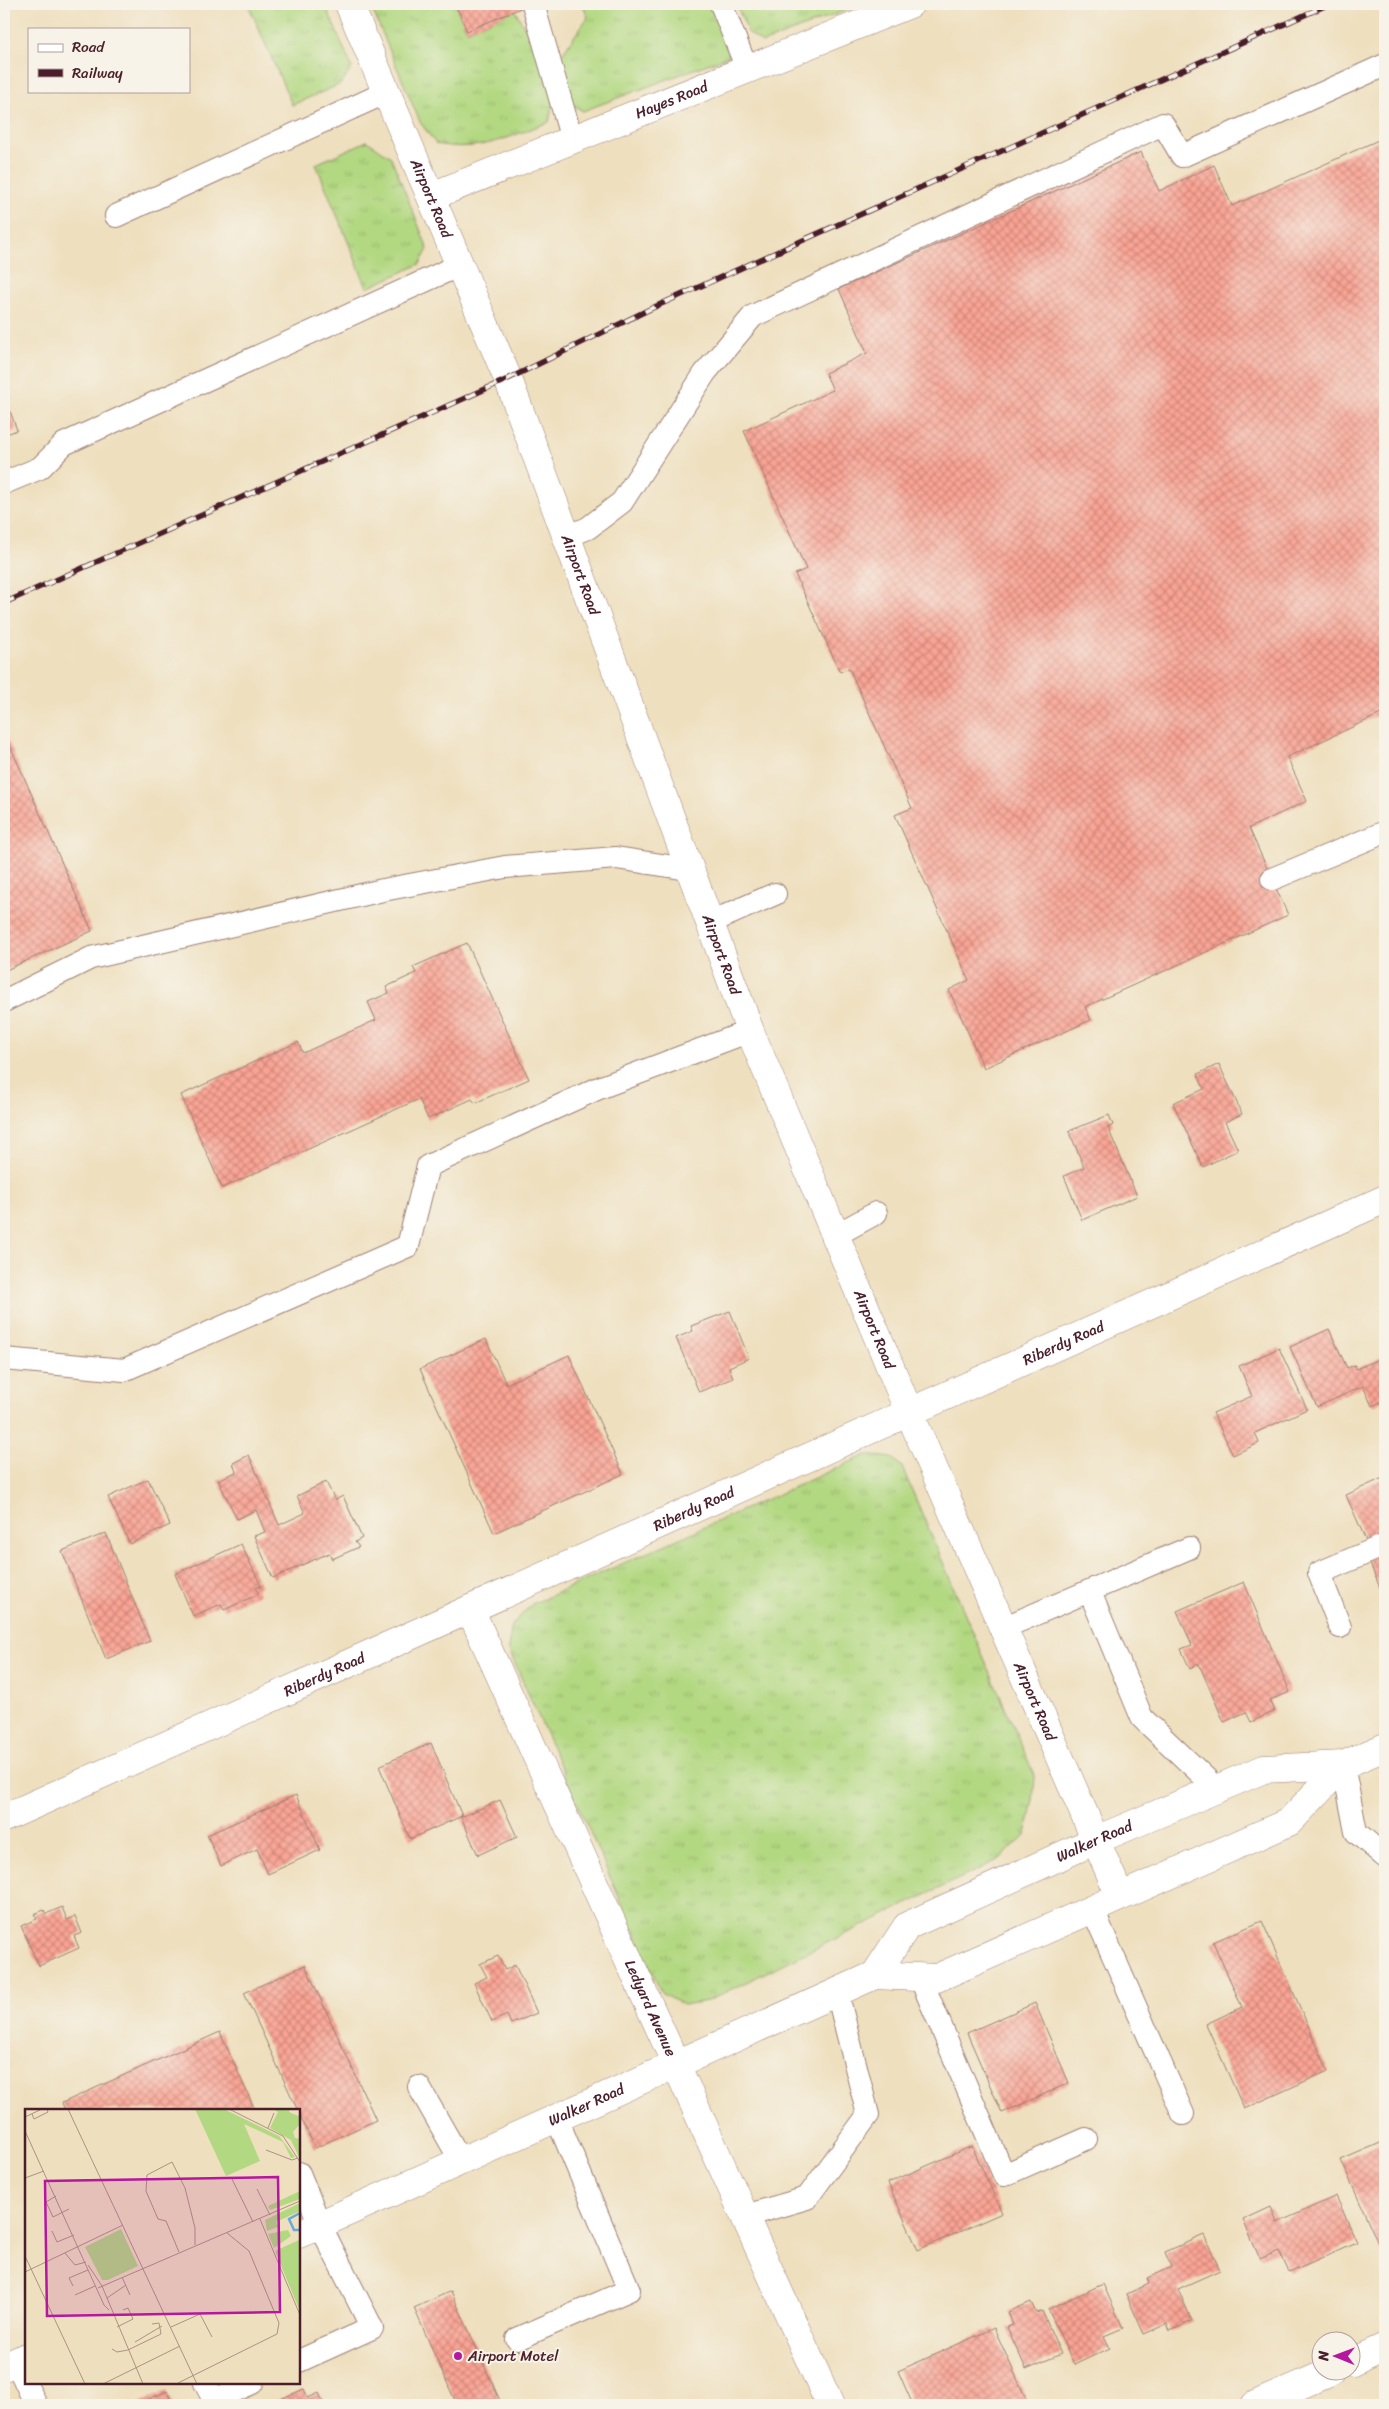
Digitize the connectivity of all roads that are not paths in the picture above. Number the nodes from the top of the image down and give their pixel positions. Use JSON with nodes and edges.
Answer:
{"nodes":[{"id":1,"x":349,"y":4,"type":"edge"},
{"id":2,"x":533,"y":4,"type":"edge"},
{"id":3,"x":721,"y":4,"type":"edge"},
{"id":4,"x":910,"y":4,"type":"edge"},
{"id":5,"x":1385,"y":65,"type":"edge"},
{"id":6,"x":748,"y":69,"type":"junction"},
{"id":7,"x":387,"y":92,"type":"junction"},
{"id":8,"x":572,"y":140,"type":"junction"},
{"id":9,"x":432,"y":196,"type":"junction"},
{"id":10,"x":116,"y":216,"type":"dead end"},
{"id":11,"x":460,"y":264,"type":"junction"},
{"id":12,"x":4,"y":483,"type":"edge"},
{"id":13,"x":566,"y":536,"type":"junction"},
{"id":14,"x":1385,"y":832,"type":"edge"},
{"id":15,"x":688,"y":869,"type":"junction"},
{"id":16,"x":1272,"y":880,"type":"dead end"},
{"id":17,"x":775,"y":894,"type":"dead end"},
{"id":18,"x":709,"y":923,"type":"junction"},
{"id":19,"x":4,"y":1000,"type":"edge"},
{"id":20,"x":750,"y":1032,"type":"junction"},
{"id":21,"x":1385,"y":1199,"type":"edge"},
{"id":22,"x":876,"y":1214,"type":"dead end"},
{"id":23,"x":836,"y":1235,"type":"junction"},
{"id":24,"x":4,"y":1359,"type":"edge"},
{"id":25,"x":909,"y":1412,"type":"junction"},
{"id":26,"x":1385,"y":1545,"type":"edge"},
{"id":27,"x":1189,"y":1548,"type":"dead end"},
{"id":28,"x":1090,"y":1592,"type":"junction"},
{"id":29,"x":470,"y":1609,"type":"junction"},
{"id":30,"x":1340,"y":1627,"type":"dead end"},
{"id":31,"x":1003,"y":1628,"type":"junction"},
{"id":32,"x":1385,"y":1747,"type":"edge"},
{"id":33,"x":1343,"y":1765,"type":"junction"},
{"id":34,"x":1217,"y":1789,"type":"junction"},
{"id":35,"x":4,"y":1818,"type":"edge"},
{"id":36,"x":1096,"y":1840,"type":"junction"},
{"id":37,"x":1385,"y":1857,"type":"edge"},
{"id":38,"x":1120,"y":1896,"type":"junction"},
{"id":39,"x":1092,"y":1908,"type":"junction"},
{"id":40,"x":875,"y":1975,"type":"junction"},
{"id":41,"x":920,"y":1977,"type":"junction"},
{"id":42,"x":838,"y":1992,"type":"junction"},
{"id":43,"x":677,"y":2066,"type":"junction"},
{"id":44,"x":419,"y":2087,"type":"dead end"},
{"id":45,"x":1183,"y":2114,"type":"dead end"},
{"id":46,"x":557,"y":2119,"type":"junction"},
{"id":47,"x":1086,"y":2139,"type":"dead end"},
{"id":48,"x":461,"y":2161,"type":"junction"},
{"id":49,"x":300,"y":2179,"type":"edge"},
{"id":50,"x":745,"y":2216,"type":"junction"},
{"id":51,"x":309,"y":2229,"type":"edge"},
{"id":52,"x":517,"y":2340,"type":"dead end"},
{"id":53,"x":1385,"y":2347,"type":"edge"},
{"id":54,"x":1362,"y":2357,"type":"edge"},
{"id":55,"x":300,"y":2361,"type":"edge"},
{"id":56,"x":15,"y":2362,"type":"edge"},
{"id":57,"x":1312,"y":2380,"type":"edge"},
{"id":58,"x":25,"y":2382,"type":"edge"},
{"id":59,"x":26,"y":2384,"type":"edge"},
{"id":60,"x":206,"y":2384,"type":"edge"},
{"id":61,"x":250,"y":2384,"type":"edge"},
{"id":62,"x":36,"y":2405,"type":"edge"},
{"id":63,"x":830,"y":2405,"type":"edge"},
{"id":64,"x":1255,"y":2405,"type":"edge"}],
"edges":[{"from":1,"to":7,"type":"street","name":"Airport Road"},
{"from":2,"to":8,"type":"lane"},
{"from":3,"to":6,"type":"lane"},
{"from":4,"to":6,"type":"street","name":"Hayes Road"},
{"from":5,"to":13,"type":"lane"},
{"from":6,"to":8,"type":"street","name":"Hayes Road"},
{"from":7,"to":9,"type":"street","name":"Airport Road"},
{"from":7,"to":10,"type":"lane"},
{"from":8,"to":9,"type":"street","name":"Hayes Road"},
{"from":9,"to":11,"type":"street","name":"Airport Road"},
{"from":11,"to":12,"type":"lane"},
{"from":11,"to":13,"type":"street","name":"Airport Road"},
{"from":13,"to":15,"type":"street","name":"Airport Road"},
{"from":14,"to":16,"type":"lane"},
{"from":15,"to":18,"type":"street","name":"Airport Road"},
{"from":15,"to":19,"type":"lane"},
{"from":17,"to":18,"type":"lane"},
{"from":18,"to":20,"type":"street","name":"Airport Road"},
{"from":20,"to":23,"type":"street","name":"Airport Road"},
{"from":20,"to":24,"type":"lane"},
{"from":21,"to":25,"type":"street","name":"Riberdy Road"},
{"from":22,"to":23,"type":"lane"},
{"from":23,"to":25,"type":"street","name":"Airport Road"},
{"from":25,"to":29,"type":"street","name":"Riberdy Road"},
{"from":25,"to":31,"type":"street","name":"Airport Road"},
{"from":26,"to":30,"type":"lane"},
{"from":27,"to":28,"type":"lane"},
{"from":28,"to":31,"type":"lane"},
{"from":28,"to":34,"type":"lane"},
{"from":29,"to":35,"type":"street","name":"Riberdy Road"},
{"from":29,"to":43,"type":"street","name":"Ledyard Avenue"},
{"from":31,"to":36,"type":"street","name":"Airport Road"},
{"from":32,"to":33,"type":"street","name":"Walker Road"},
{"from":33,"to":34,"type":"street","name":"Walker Road"},
{"from":33,"to":37,"type":"lane"},
{"from":33,"to":38,"type":"street","name":"Walker Road"},
{"from":34,"to":36,"type":"street","name":"Walker Road"},
{"from":36,"to":38,"type":"street","name":"Airport Road"},
{"from":36,"to":40,"type":"street","name":"Walker Road"},
{"from":38,"to":39,"type":"street","name":"Walker Road"},
{"from":39,"to":41,"type":"street","name":"Walker Road"},
{"from":39,"to":45,"type":"lane"},
{"from":40,"to":41,"type":"street","name":"Walker Road"},
{"from":40,"to":42,"type":"street","name":"Walker Road"},
{"from":41,"to":47,"type":"lane"},
{"from":42,"to":43,"type":"street","name":"Walker Road"},
{"from":42,"to":50,"type":"lane"},
{"from":43,"to":46,"type":"street","name":"Walker Road"},
{"from":43,"to":50,"type":"street","name":"Ledyard Avenue"},
{"from":44,"to":48,"type":"lane"},
{"from":46,"to":48,"type":"street","name":"Walker Road"},
{"from":46,"to":52,"type":"lane"},
{"from":48,"to":51,"type":"street","name":"Walker Road"},
{"from":49,"to":51,"type":"lane"},
{"from":50,"to":63,"type":"street","name":"Ledyard Avenue"},
{"from":51,"to":55,"type":"lane"},
{"from":53,"to":54,"type":"street"},
{"from":56,"to":58,"type":"lane"},
{"from":57,"to":64,"type":"street"},
{"from":59,"to":62,"type":"lane"},
{"from":60,"to":61,"type":"lane"}]}
